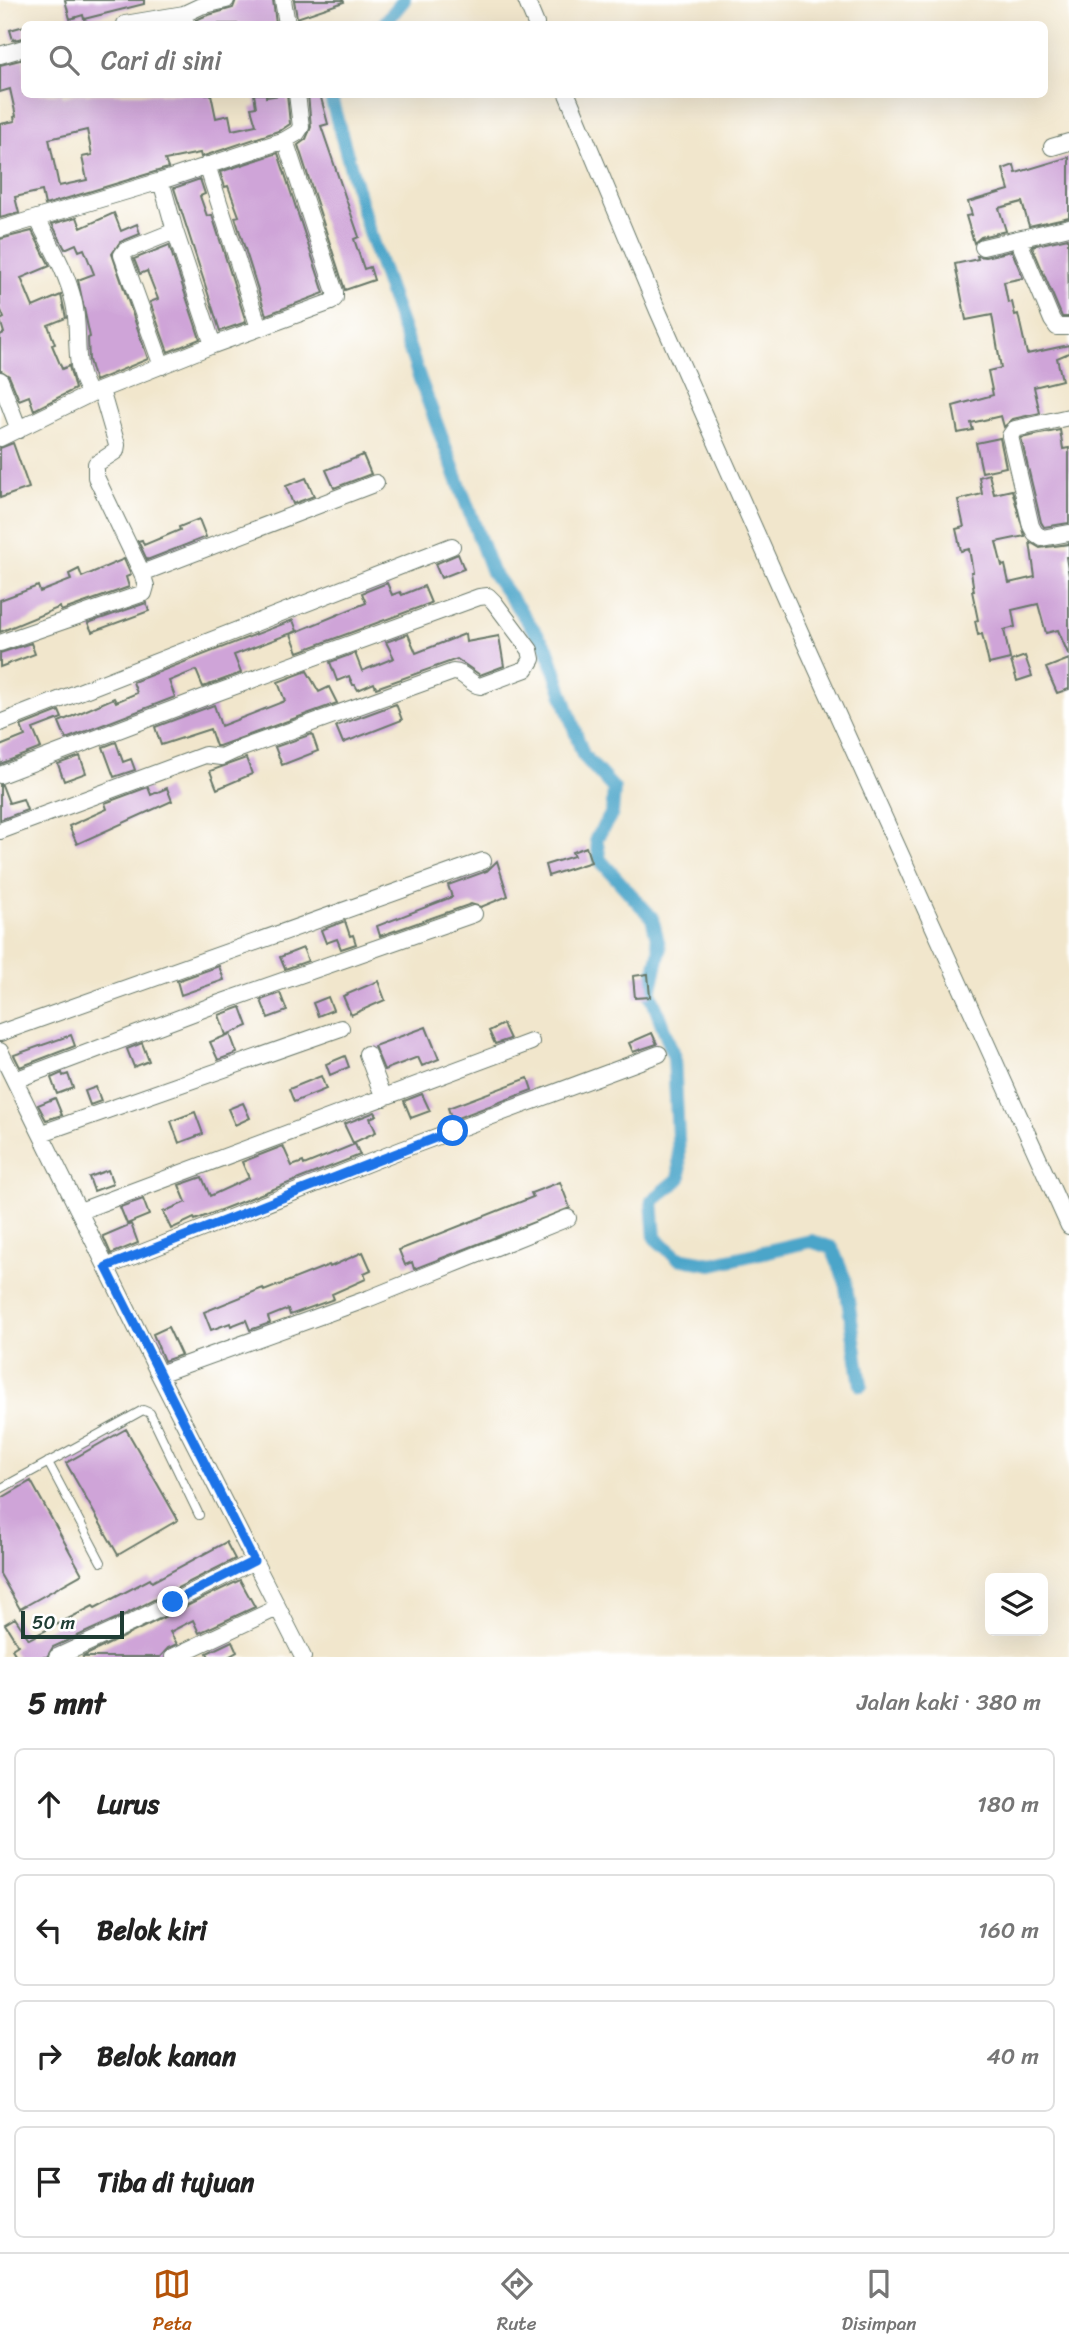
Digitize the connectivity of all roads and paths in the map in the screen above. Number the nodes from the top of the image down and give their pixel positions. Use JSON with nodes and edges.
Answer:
{"nodes":[{"id":1,"x":226,"y":0,"type":"edge"},
{"id":2,"x":284,"y":0,"type":"edge"},
{"id":3,"x":526,"y":0,"type":"edge"},
{"id":4,"x":185,"y":19,"type":"edge"},
{"id":5,"x":161,"y":21,"type":"edge"},
{"id":6,"x":287,"y":21,"type":"edge"},
{"id":7,"x":535,"y":21,"type":"edge"},
{"id":8,"x":21,"y":49,"type":"edge"},
{"id":9,"x":0,"y":55,"type":"edge"},
{"id":10,"x":297,"y":98,"type":"edge"},
{"id":11,"x":569,"y":98,"type":"edge"},
{"id":12,"x":285,"y":140,"type":"junction"},
{"id":13,"x":1069,"y":142,"type":"edge"},
{"id":14,"x":1052,"y":147,"type":"dead end"},
{"id":15,"x":207,"y":165,"type":"junction"},
{"id":16,"x":161,"y":181,"type":"junction"},
{"id":17,"x":37,"y":218,"type":"junction"},
{"id":18,"x":1069,"y":227,"type":"edge"},
{"id":19,"x":0,"y":229,"type":"edge"},
{"id":20,"x":175,"y":231,"type":"junction"},
{"id":21,"x":1018,"y":239,"type":"junction"},
{"id":22,"x":983,"y":247,"type":"dead end"},
{"id":23,"x":1069,"y":327,"type":"edge"},
{"id":24,"x":259,"y":328,"type":"junction"},
{"id":25,"x":213,"y":345,"type":"junction"},
{"id":26,"x":162,"y":366,"type":"junction"},
{"id":27,"x":0,"y":380,"type":"edge"},
{"id":28,"x":95,"y":392,"type":"junction"},
{"id":29,"x":1069,"y":417,"type":"edge"},
{"id":30,"x":19,"y":430,"type":"junction"},
{"id":31,"x":0,"y":438,"type":"edge"},
{"id":32,"x":376,"y":483,"type":"dead end"},
{"id":33,"x":1069,"y":533,"type":"edge"},
{"id":34,"x":452,"y":546,"type":"dead end"},
{"id":35,"x":142,"y":573,"type":"junction"},
{"id":36,"x":0,"y":643,"type":"edge"},
{"id":37,"x":0,"y":723,"type":"edge"},
{"id":38,"x":0,"y":775,"type":"edge"},
{"id":39,"x":0,"y":831,"type":"edge"},
{"id":40,"x":483,"y":861,"type":"dead end"},
{"id":41,"x":474,"y":914,"type":"dead end"},
{"id":42,"x":341,"y":1028,"type":"dead end"},
{"id":43,"x":0,"y":1033,"type":"edge"},
{"id":44,"x":531,"y":1042,"type":"dead end"},
{"id":45,"x":0,"y":1051,"type":"edge"},
{"id":46,"x":367,"y":1054,"type":"dead end"},
{"id":47,"x":659,"y":1054,"type":"dead end"},
{"id":48,"x":15,"y":1080,"type":"junction"},
{"id":49,"x":384,"y":1098,"type":"junction"},
{"id":50,"x":42,"y":1133,"type":"junction"},
{"id":51,"x":80,"y":1211,"type":"junction"},
{"id":52,"x":568,"y":1218,"type":"dead end"},
{"id":53,"x":1069,"y":1226,"type":"edge"},
{"id":54,"x":106,"y":1267,"type":"junction"},
{"id":55,"x":159,"y":1374,"type":"junction"},
{"id":56,"x":48,"y":1462,"type":"junction"},
{"id":57,"x":0,"y":1489,"type":"edge"},
{"id":58,"x":199,"y":1515,"type":"dead end"},
{"id":59,"x":101,"y":1562,"type":"dead end"},
{"id":60,"x":247,"y":1564,"type":"junction"},
{"id":61,"x":271,"y":1611,"type":"junction"},
{"id":62,"x":57,"y":1657,"type":"edge"},
{"id":63,"x":173,"y":1657,"type":"edge"},
{"id":64,"x":303,"y":1657,"type":"edge"}],
"edges":[{"from":1,"to":4,"type":"street"},
{"from":2,"to":6,"type":"street"},
{"from":3,"to":7,"type":"street"},
{"from":4,"to":5,"type":"street"},
{"from":8,"to":9,"type":"street"},
{"from":10,"to":12,"type":"street"},
{"from":11,"to":53,"type":"street"},
{"from":12,"to":15,"type":"street"},
{"from":12,"to":24,"type":"street"},
{"from":13,"to":14,"type":"street"},
{"from":15,"to":16,"type":"street"},
{"from":15,"to":24,"type":"street"},
{"from":16,"to":17,"type":"street"},
{"from":16,"to":20,"type":"street"},
{"from":17,"to":19,"type":"street"},
{"from":17,"to":28,"type":"street"},
{"from":18,"to":21,"type":"street"},
{"from":20,"to":25,"type":"street"},
{"from":20,"to":26,"type":"street"},
{"from":21,"to":22,"type":"street"},
{"from":21,"to":23,"type":"street"},
{"from":24,"to":25,"type":"street"},
{"from":25,"to":26,"type":"street"},
{"from":26,"to":28,"type":"street"},
{"from":27,"to":30,"type":"street"},
{"from":28,"to":30,"type":"street"},
{"from":28,"to":35,"type":"street"},
{"from":29,"to":33,"type":"street"},
{"from":30,"to":31,"type":"street"},
{"from":32,"to":35,"type":"street"},
{"from":34,"to":37,"type":"street"},
{"from":35,"to":36,"type":"street"},
{"from":38,"to":39,"type":"street"},
{"from":40,"to":43,"type":"street"},
{"from":41,"to":48,"type":"street"},
{"from":42,"to":50,"type":"street"},
{"from":44,"to":49,"type":"street"},
{"from":45,"to":48,"type":"street"},
{"from":46,"to":49,"type":"street"},
{"from":47,"to":54,"type":"street"},
{"from":48,"to":50,"type":"street"},
{"from":49,"to":51,"type":"street"},
{"from":50,"to":51,"type":"street"},
{"from":51,"to":54,"type":"street"},
{"from":52,"to":55,"type":"street"},
{"from":54,"to":55,"type":"street"},
{"from":55,"to":60,"type":"street"},
{"from":56,"to":57,"type":"lane"},
{"from":56,"to":58,"type":"lane"},
{"from":56,"to":59,"type":"lane"},
{"from":60,"to":61,"type":"street"},
{"from":60,"to":62,"type":"street"},
{"from":61,"to":63,"type":"street"},
{"from":61,"to":64,"type":"street"}]}
